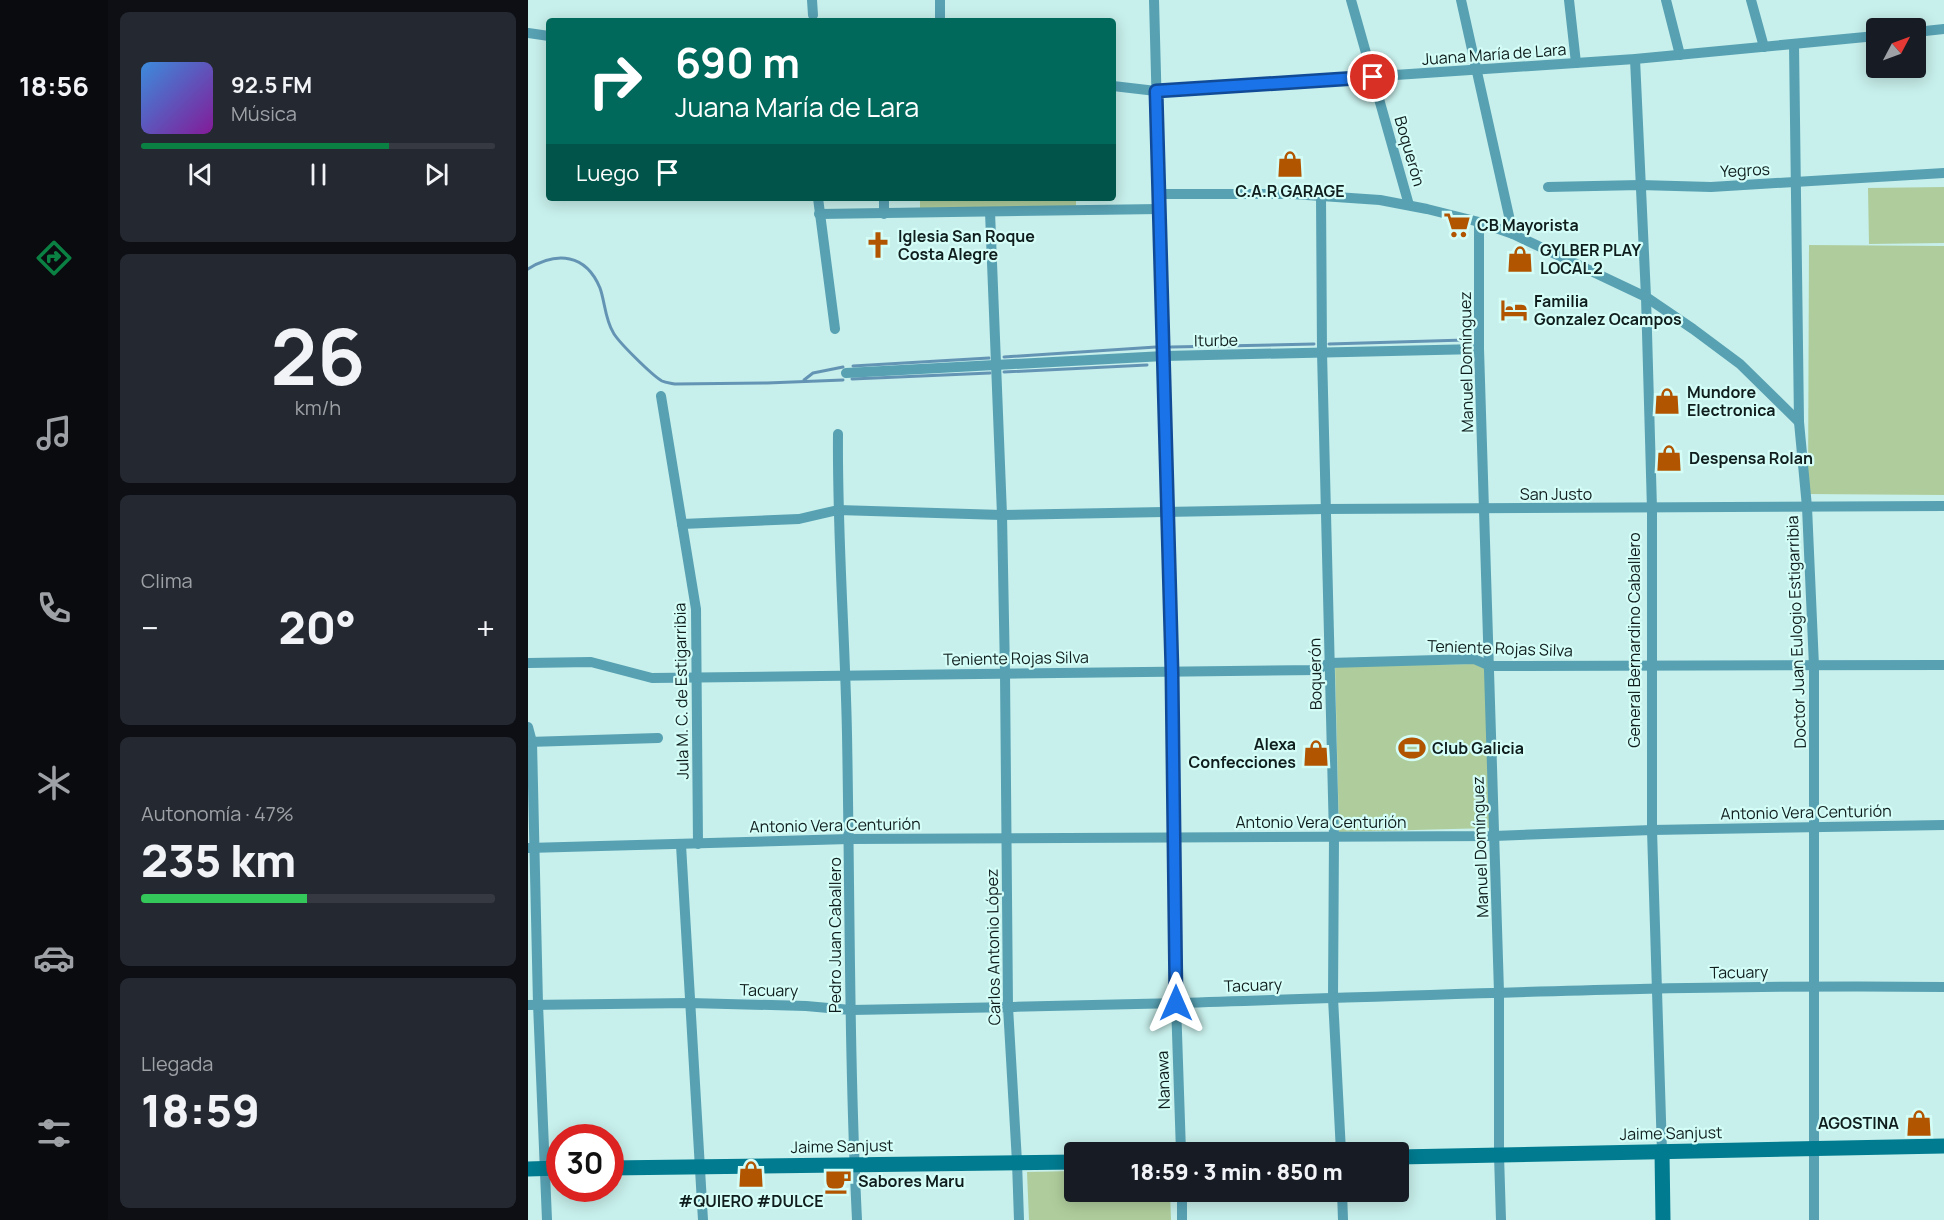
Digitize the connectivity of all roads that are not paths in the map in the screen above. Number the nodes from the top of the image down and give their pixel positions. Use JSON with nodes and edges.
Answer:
{"nodes":[{"id":1,"x":812,"y":0,"type":"edge"},
{"id":2,"x":940,"y":0,"type":"edge"},
{"id":3,"x":1154,"y":0,"type":"edge"},
{"id":4,"x":1351,"y":0,"type":"edge"},
{"id":5,"x":1461,"y":0,"type":"edge"},
{"id":6,"x":1569,"y":0,"type":"edge"},
{"id":7,"x":1666,"y":0,"type":"edge"},
{"id":8,"x":1751,"y":0,"type":"edge"},
{"id":9,"x":813,"y":15,"type":"dead end"},
{"id":10,"x":940,"y":18,"type":"edge"},
{"id":11,"x":1944,"y":29,"type":"edge"},
{"id":12,"x":1926,"y":31,"type":"edge"},
{"id":13,"x":528,"y":33,"type":"edge"},
{"id":14,"x":546,"y":36,"type":"edge"},
{"id":15,"x":1866,"y":37,"type":"edge"},
{"id":16,"x":1794,"y":44,"type":"junction"},
{"id":17,"x":1764,"y":47,"type":"junction"},
{"id":18,"x":1680,"y":55,"type":"junction"},
{"id":19,"x":1635,"y":59,"type":"junction"},
{"id":20,"x":1576,"y":63,"type":"junction"},
{"id":21,"x":1478,"y":70,"type":"junction"},
{"id":22,"x":1373,"y":77,"type":"junction"},
{"id":23,"x":1116,"y":86,"type":"edge"},
{"id":24,"x":1156,"y":91,"type":"junction"},
{"id":25,"x":1944,"y":173,"type":"edge"},
{"id":26,"x":1795,"y":182,"type":"junction"},
{"id":27,"x":1640,"y":185,"type":"junction"},
{"id":28,"x":1548,"y":187,"type":"dead end"},
{"id":29,"x":1159,"y":194,"type":"junction"},
{"id":30,"x":1321,"y":195,"type":"junction"},
{"id":31,"x":818,"y":201,"type":"edge"},
{"id":32,"x":884,"y":201,"type":"edge"},
{"id":33,"x":1409,"y":205,"type":"junction"},
{"id":34,"x":1160,"y":209,"type":"junction"},
{"id":35,"x":990,"y":212,"type":"junction"},
{"id":36,"x":819,"y":214,"type":"junction"},
{"id":37,"x":884,"y":214,"type":"junction"},
{"id":38,"x":1479,"y":222,"type":"junction"},
{"id":39,"x":1513,"y":234,"type":"junction"},
{"id":40,"x":1646,"y":297,"type":"junction"},
{"id":41,"x":835,"y":329,"type":"dead end"},
{"id":42,"x":1479,"y":349,"type":"junction"},
{"id":43,"x":1322,"y":352,"type":"junction"},
{"id":44,"x":1164,"y":356,"type":"junction"},
{"id":45,"x":997,"y":364,"type":"junction"},
{"id":46,"x":846,"y":373,"type":"dead end"},
{"id":47,"x":661,"y":396,"type":"dead end"},
{"id":48,"x":1799,"y":422,"type":"junction"},
{"id":49,"x":838,"y":435,"type":"dead end"},
{"id":50,"x":1944,"y":506,"type":"edge"},
{"id":51,"x":1807,"y":507,"type":"junction"},
{"id":52,"x":1485,"y":508,"type":"junction"},
{"id":53,"x":1325,"y":509,"type":"junction"},
{"id":54,"x":1652,"y":509,"type":"junction"},
{"id":55,"x":838,"y":510,"type":"junction"},
{"id":56,"x":1168,"y":513,"type":"junction"},
{"id":57,"x":1002,"y":514,"type":"junction"},
{"id":58,"x":682,"y":524,"type":"junction"},
{"id":59,"x":528,"y":663,"type":"edge"},
{"id":60,"x":1329,"y":663,"type":"junction"},
{"id":61,"x":1944,"y":665,"type":"edge"},
{"id":62,"x":1490,"y":666,"type":"junction"},
{"id":63,"x":1652,"y":666,"type":"junction"},
{"id":64,"x":1814,"y":666,"type":"junction"},
{"id":65,"x":1172,"y":672,"type":"junction"},
{"id":66,"x":1005,"y":674,"type":"junction"},
{"id":67,"x":846,"y":675,"type":"junction"},
{"id":68,"x":697,"y":676,"type":"junction"},
{"id":69,"x":528,"y":727,"type":"edge"},
{"id":70,"x":658,"y":738,"type":"dead end"},
{"id":71,"x":530,"y":742,"type":"edge"},
{"id":72,"x":1944,"y":825,"type":"edge"},
{"id":73,"x":1815,"y":827,"type":"junction"},
{"id":74,"x":1652,"y":830,"type":"junction"},
{"id":75,"x":1494,"y":836,"type":"junction"},
{"id":76,"x":1334,"y":837,"type":"junction"},
{"id":77,"x":1007,"y":838,"type":"junction"},
{"id":78,"x":1175,"y":838,"type":"junction"},
{"id":79,"x":849,"y":839,"type":"junction"},
{"id":80,"x":698,"y":844,"type":"junction"},
{"id":81,"x":681,"y":845,"type":"junction"},
{"id":82,"x":532,"y":848,"type":"edge"},
{"id":83,"x":1814,"y":986,"type":"junction"},
{"id":84,"x":1944,"y":987,"type":"edge"},
{"id":85,"x":1657,"y":989,"type":"junction"},
{"id":86,"x":1499,"y":992,"type":"junction"},
{"id":87,"x":1333,"y":998,"type":"junction"},
{"id":88,"x":690,"y":1003,"type":"junction"},
{"id":89,"x":1176,"y":1003,"type":"junction"},
{"id":90,"x":533,"y":1004,"type":"edge"},
{"id":91,"x":1008,"y":1007,"type":"junction"},
{"id":92,"x":851,"y":1010,"type":"junction"},
{"id":93,"x":547,"y":1124,"type":"edge"},
{"id":94,"x":1181,"y":1142,"type":"edge"},
{"id":95,"x":1340,"y":1142,"type":"edge"},
{"id":96,"x":1944,"y":1146,"type":"edge"},
{"id":97,"x":1813,"y":1148,"type":"junction"},
{"id":98,"x":1662,"y":1152,"type":"junction"},
{"id":99,"x":1499,"y":1155,"type":"junction"},
{"id":100,"x":1409,"y":1157,"type":"edge"},
{"id":101,"x":1017,"y":1162,"type":"junction"},
{"id":102,"x":1064,"y":1162,"type":"edge"},
{"id":103,"x":854,"y":1164,"type":"junction"},
{"id":104,"x":700,"y":1166,"type":"junction"},
{"id":105,"x":624,"y":1168,"type":"edge"},
{"id":106,"x":528,"y":1169,"type":"edge"},
{"id":107,"x":546,"y":1169,"type":"edge"},
{"id":108,"x":549,"y":1202,"type":"edge"},
{"id":109,"x":1182,"y":1202,"type":"edge"},
{"id":110,"x":1342,"y":1202,"type":"edge"},
{"id":111,"x":547,"y":1220,"type":"edge"},
{"id":112,"x":703,"y":1220,"type":"edge"},
{"id":113,"x":857,"y":1220,"type":"edge"},
{"id":114,"x":1019,"y":1220,"type":"edge"},
{"id":115,"x":1182,"y":1220,"type":"edge"},
{"id":116,"x":1343,"y":1220,"type":"edge"},
{"id":117,"x":1501,"y":1220,"type":"edge"},
{"id":118,"x":1663,"y":1220,"type":"edge"},
{"id":119,"x":1814,"y":1220,"type":"edge"}],
"edges":[{"from":1,"to":9,"type":"street"},
{"from":2,"to":10,"type":"street"},
{"from":3,"to":24,"type":"street","name":"Nanawa"},
{"from":4,"to":22,"type":"street","name":"Boquerón"},
{"from":5,"to":21,"type":"street"},
{"from":6,"to":20,"type":"street"},
{"from":7,"to":18,"type":"street"},
{"from":8,"to":17,"type":"street"},
{"from":11,"to":12,"type":"street"},
{"from":13,"to":14,"type":"street"},
{"from":15,"to":16,"type":"street","name":"Juana María de Lara"},
{"from":16,"to":17,"type":"street","name":"Juana María de Lara"},
{"from":16,"to":26,"type":"street","name":"Doctor Juan Eulogio Estigarribia"},
{"from":17,"to":18,"type":"street","name":"Juana María de Lara"},
{"from":18,"to":19,"type":"street","name":"Juana María de Lara"},
{"from":19,"to":20,"type":"street","name":"Juana María de Lara"},
{"from":19,"to":27,"type":"street","name":"General Bernardino Caballero"},
{"from":20,"to":21,"type":"street","name":"Juana María de Lara"},
{"from":21,"to":22,"type":"street","name":"Juana María de Lara"},
{"from":21,"to":39,"type":"street"},
{"from":22,"to":24,"type":"street","name":"Juana María de Lara"},
{"from":22,"to":33,"type":"street","name":"Boquerón"},
{"from":23,"to":24,"type":"street","name":"Juana María de Lara"},
{"from":24,"to":29,"type":"street","name":"Nanawa"},
{"from":25,"to":26,"type":"street","name":"Yegros"},
{"from":26,"to":27,"type":"street","name":"Yegros"},
{"from":26,"to":48,"type":"street","name":"Doctor Juan Eulogio Estigarribia"},
{"from":27,"to":28,"type":"street","name":"Yegros"},
{"from":27,"to":40,"type":"street","name":"General Bernardino Caballero"},
{"from":29,"to":30,"type":"street"},
{"from":29,"to":34,"type":"street","name":"Nanawa"},
{"from":30,"to":33,"type":"street"},
{"from":30,"to":43,"type":"street","name":"Boquerón"},
{"from":31,"to":36,"type":"street"},
{"from":32,"to":37,"type":"street"},
{"from":33,"to":38,"type":"street"},
{"from":34,"to":35,"type":"street"},
{"from":34,"to":44,"type":"street","name":"Nanawa"},
{"from":35,"to":37,"type":"street"},
{"from":35,"to":45,"type":"street","name":"Carlos Antonio López"},
{"from":36,"to":37,"type":"street"},
{"from":36,"to":41,"type":"street"},
{"from":38,"to":39,"type":"street"},
{"from":38,"to":42,"type":"street","name":"Manuel Domínguez"},
{"from":39,"to":40,"type":"street"},
{"from":40,"to":48,"type":"street"},
{"from":40,"to":54,"type":"street","name":"General Bernardino Caballero"},
{"from":42,"to":43,"type":"street","name":"Iturbe"},
{"from":42,"to":52,"type":"street","name":"Manuel Domínguez"},
{"from":43,"to":44,"type":"street","name":"Iturbe"},
{"from":43,"to":53,"type":"street","name":"Boquerón"},
{"from":44,"to":45,"type":"street","name":"Iturbe"},
{"from":44,"to":56,"type":"street","name":"Nanawa"},
{"from":45,"to":46,"type":"street","name":"Iturbe"},
{"from":45,"to":57,"type":"street","name":"Carlos Antonio López"},
{"from":47,"to":58,"type":"street","name":"Jula M. C. de Estigarribia"},
{"from":48,"to":51,"type":"street","name":"Doctor Juan Eulogio Estigarribia"},
{"from":49,"to":55,"type":"street","name":"Pedro Juan Caballero"},
{"from":50,"to":51,"type":"street","name":"San Justo"},
{"from":51,"to":54,"type":"street","name":"San Justo"},
{"from":51,"to":64,"type":"street","name":"Doctor Juan Eulogio Estigarribia"},
{"from":52,"to":53,"type":"street","name":"San Justo"},
{"from":52,"to":54,"type":"street","name":"San Justo"},
{"from":52,"to":62,"type":"street","name":"Manuel Domínguez"},
{"from":53,"to":56,"type":"street","name":"San Justo"},
{"from":53,"to":60,"type":"street","name":"Boquerón"},
{"from":54,"to":63,"type":"street","name":"General Bernardino Caballero"},
{"from":55,"to":57,"type":"street","name":"San Justo"},
{"from":55,"to":58,"type":"street","name":"San Justo"},
{"from":55,"to":67,"type":"street","name":"Pedro Juan Caballero"},
{"from":56,"to":57,"type":"street","name":"San Justo"},
{"from":56,"to":65,"type":"street","name":"Nanawa"},
{"from":57,"to":66,"type":"street","name":"Carlos Antonio López"},
{"from":58,"to":68,"type":"street","name":"Jula M. C. de Estigarribia"},
{"from":59,"to":68,"type":"street","name":"Teniente Rojas Silva"},
{"from":60,"to":62,"type":"street","name":"Teniente Rojas Silva"},
{"from":60,"to":65,"type":"street","name":"Teniente Rojas Silva"},
{"from":60,"to":76,"type":"street","name":"Boquerón"},
{"from":61,"to":64,"type":"street","name":"Teniente Rojas Silva"},
{"from":62,"to":63,"type":"street","name":"Teniente Rojas Silva"},
{"from":62,"to":75,"type":"street","name":"Manuel Domínguez"},
{"from":63,"to":64,"type":"street","name":"Teniente Rojas Silva"},
{"from":63,"to":74,"type":"street","name":"General Bernardino Caballero"},
{"from":64,"to":73,"type":"street","name":"Doctor Juan Eulogio Estigarribia"},
{"from":65,"to":66,"type":"street","name":"Teniente Rojas Silva"},
{"from":65,"to":78,"type":"street","name":"Nanawa"},
{"from":66,"to":67,"type":"street","name":"Teniente Rojas Silva"},
{"from":66,"to":77,"type":"street","name":"Carlos Antonio López"},
{"from":67,"to":68,"type":"street","name":"Teniente Rojas Silva"},
{"from":67,"to":79,"type":"street","name":"Pedro Juan Caballero"},
{"from":68,"to":80,"type":"street","name":"Jula M. C. de Estigarribia"},
{"from":69,"to":71,"type":"street"},
{"from":70,"to":71,"type":"street"},
{"from":71,"to":82,"type":"street"},
{"from":72,"to":73,"type":"street","name":"Antonio Vera Centurión"},
{"from":73,"to":74,"type":"street","name":"Antonio Vera Centurión"},
{"from":73,"to":83,"type":"street","name":"Doctor Juan Eulogio Estigarribia"},
{"from":74,"to":75,"type":"street","name":"Antonio Vera Centurión"},
{"from":74,"to":85,"type":"street","name":"General Bernardino Caballero"},
{"from":75,"to":76,"type":"street","name":"Antonio Vera Centurión"},
{"from":75,"to":86,"type":"street","name":"Manuel Domínguez"},
{"from":76,"to":78,"type":"street","name":"Antonio Vera Centurión"},
{"from":76,"to":87,"type":"street","name":"Boquerón"},
{"from":77,"to":78,"type":"street","name":"Antonio Vera Centurión"},
{"from":77,"to":79,"type":"street","name":"Antonio Vera Centurión"},
{"from":77,"to":91,"type":"street","name":"Carlos Antonio López"},
{"from":78,"to":89,"type":"street","name":"Nanawa"},
{"from":79,"to":80,"type":"street","name":"Antonio Vera Centurión"},
{"from":79,"to":92,"type":"street","name":"Pedro Juan Caballero"},
{"from":80,"to":81,"type":"street","name":"Antonio Vera Centurión"},
{"from":81,"to":82,"type":"street","name":"Antonio Vera Centurión"},
{"from":81,"to":88,"type":"street"},
{"from":82,"to":90,"type":"street"},
{"from":83,"to":84,"type":"street","name":"Tacuary"},
{"from":83,"to":85,"type":"street","name":"Tacuary"},
{"from":83,"to":97,"type":"street","name":"Doctor Juan Eulogio Estigarribia"},
{"from":85,"to":86,"type":"street","name":"Tacuary"},
{"from":85,"to":98,"type":"street","name":"General Bernardino Caballero"},
{"from":86,"to":87,"type":"street","name":"Tacuary"},
{"from":86,"to":99,"type":"street","name":"Manuel Domínguez"},
{"from":87,"to":89,"type":"street","name":"Tacuary"},
{"from":87,"to":95,"type":"street","name":"Boquerón"},
{"from":88,"to":90,"type":"street","name":"Tacuary"},
{"from":88,"to":92,"type":"street","name":"Tacuary"},
{"from":88,"to":104,"type":"street"},
{"from":89,"to":91,"type":"street","name":"Tacuary"},
{"from":89,"to":94,"type":"street","name":"Nanawa"},
{"from":90,"to":93,"type":"street"},
{"from":91,"to":92,"type":"street","name":"Tacuary"},
{"from":91,"to":101,"type":"street","name":"Carlos Antonio López"},
{"from":92,"to":103,"type":"street","name":"Pedro Juan Caballero"},
{"from":96,"to":97,"type":"main road","name":"Jaime Sanjust"},
{"from":97,"to":98,"type":"main road","name":"Jaime Sanjust"},
{"from":97,"to":119,"type":"street","name":"Doctor Juan Eulogio Estigarribia"},
{"from":98,"to":99,"type":"main road","name":"Jaime Sanjust"},
{"from":98,"to":118,"type":"main road","name":"General Bernardino Caballero"},
{"from":99,"to":100,"type":"main road","name":"Jaime Sanjust"},
{"from":99,"to":117,"type":"street","name":"Manuel Domínguez"},
{"from":101,"to":102,"type":"main road","name":"Jaime Sanjust"},
{"from":101,"to":103,"type":"main road","name":"Jaime Sanjust"},
{"from":101,"to":114,"type":"street","name":"Carlos Antonio López"},
{"from":103,"to":104,"type":"main road","name":"Jaime Sanjust"},
{"from":103,"to":113,"type":"street","name":"Pedro Juan Caballero"},
{"from":104,"to":105,"type":"main road","name":"Jaime Sanjust"},
{"from":104,"to":112,"type":"street"},
{"from":106,"to":107,"type":"main road"},
{"from":108,"to":111,"type":"street"},
{"from":109,"to":115,"type":"street"},
{"from":110,"to":116,"type":"street"}]}
